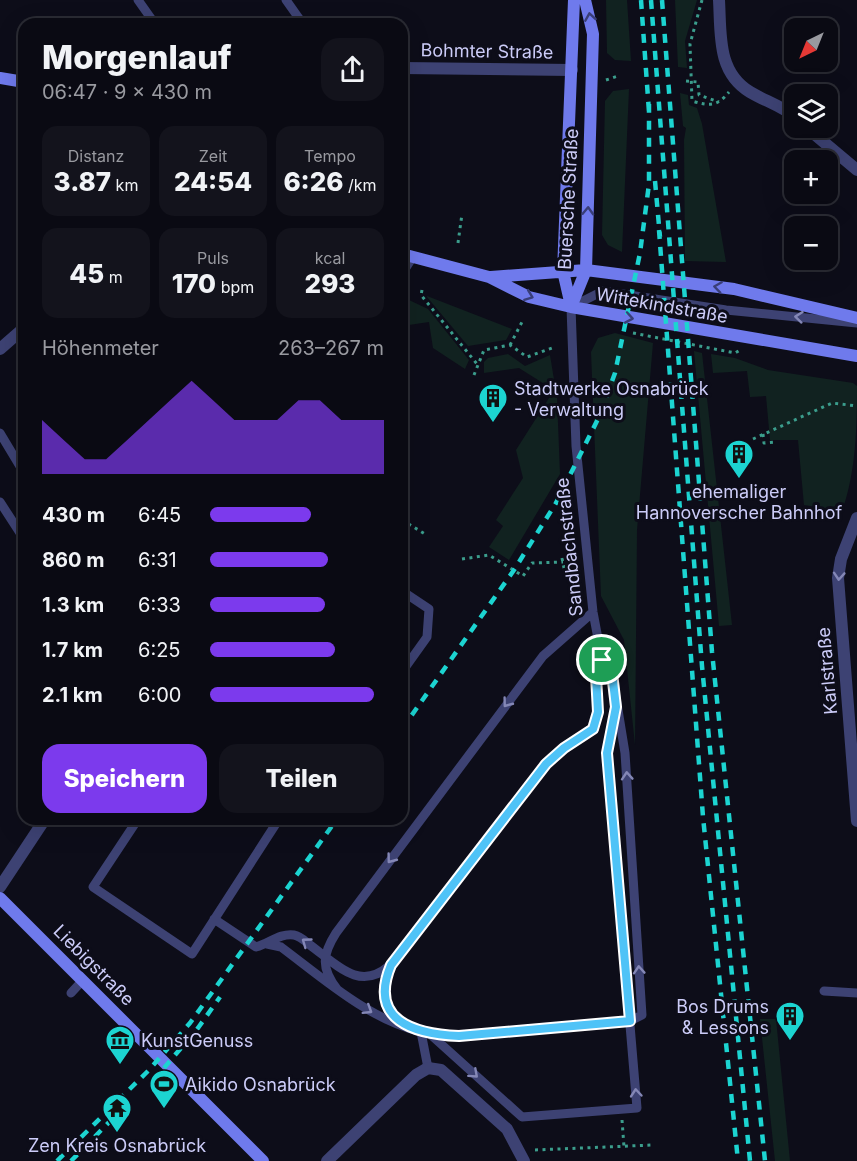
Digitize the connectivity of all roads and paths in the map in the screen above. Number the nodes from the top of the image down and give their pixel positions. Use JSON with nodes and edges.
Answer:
{"nodes":[{"id":1,"x":138,"y":0,"type":"edge"},
{"id":2,"x":286,"y":0,"type":"edge"},
{"id":3,"x":574,"y":0,"type":"edge"},
{"id":4,"x":585,"y":0,"type":"edge"},
{"id":5,"x":702,"y":0,"type":"edge"},
{"id":6,"x":719,"y":0,"type":"edge"},
{"id":7,"x":151,"y":18,"type":"edge"},
{"id":8,"x":299,"y":18,"type":"edge"},
{"id":9,"x":408,"y":68,"type":"edge"},
{"id":10,"x":572,"y":70,"type":"junction"},
{"id":11,"x":618,"y":76,"type":"dead end"},
{"id":12,"x":612,"y":77,"type":"dead end"},
{"id":13,"x":0,"y":78,"type":"edge"},
{"id":14,"x":18,"y":81,"type":"edge"},
{"id":15,"x":688,"y":82,"type":"junction"},
{"id":16,"x":784,"y":111,"type":"edge"},
{"id":17,"x":819,"y":138,"type":"edge"},
{"id":18,"x":857,"y":170,"type":"edge"},
{"id":19,"x":462,"y":214,"type":"dead end"},
{"id":20,"x":458,"y":243,"type":"dead end"},
{"id":21,"x":408,"y":257,"type":"edge"},
{"id":22,"x":586,"y":270,"type":"junction"},
{"id":23,"x":563,"y":271,"type":"junction"},
{"id":24,"x":489,"y":278,"type":"junction"},
{"id":25,"x":422,"y":290,"type":"dead end"},
{"id":26,"x":571,"y":307,"type":"junction"},
{"id":27,"x":857,"y":320,"type":"edge"},
{"id":28,"x":522,"y":322,"type":"dead end"},
{"id":29,"x":18,"y":333,"type":"edge"},
{"id":30,"x":632,"y":333,"type":"dead end"},
{"id":31,"x":510,"y":345,"type":"junction"},
{"id":32,"x":555,"y":347,"type":"dead end"},
{"id":33,"x":0,"y":349,"type":"edge"},
{"id":34,"x":735,"y":353,"type":"dead end"},
{"id":35,"x":857,"y":356,"type":"edge"},
{"id":36,"x":477,"y":364,"type":"junction"},
{"id":37,"x":474,"y":375,"type":"dead end"},
{"id":38,"x":857,"y":406,"type":"edge"},
{"id":39,"x":0,"y":433,"type":"edge"},
{"id":40,"x":763,"y":434,"type":"junction"},
{"id":41,"x":753,"y":439,"type":"dead end"},
{"id":42,"x":777,"y":442,"type":"dead end"},
{"id":43,"x":18,"y":463,"type":"edge"},
{"id":44,"x":0,"y":502,"type":"edge"},
{"id":45,"x":856,"y":519,"type":"edge"},
{"id":46,"x":408,"y":524,"type":"edge"},
{"id":47,"x":18,"y":530,"type":"edge"},
{"id":48,"x":425,"y":534,"type":"dead end"},
{"id":49,"x":462,"y":559,"type":"dead end"},
{"id":50,"x":579,"y":592,"type":"dead end"},
{"id":51,"x":408,"y":595,"type":"edge"},
{"id":52,"x":593,"y":612,"type":"junction"},
{"id":53,"x":602,"y":660,"type":"junction"},
{"id":54,"x":408,"y":663,"type":"edge"},
{"id":55,"x":616,"y":707,"type":"junction"},
{"id":56,"x":855,"y":763,"type":"edge"},
{"id":57,"x":857,"y":820,"type":"edge"},
{"id":58,"x":41,"y":825,"type":"edge"},
{"id":59,"x":134,"y":825,"type":"edge"},
{"id":60,"x":275,"y":825,"type":"edge"},
{"id":61,"x":0,"y":887,"type":"edge"},
{"id":62,"x":0,"y":898,"type":"edge"},
{"id":63,"x":214,"y":920,"type":"junction"},
{"id":64,"x":267,"y":944,"type":"junction"},
{"id":65,"x":324,"y":955,"type":"junction"},
{"id":66,"x":391,"y":965,"type":"junction"},
{"id":67,"x":83,"y":980,"type":"junction"},
{"id":68,"x":337,"y":989,"type":"junction"},
{"id":69,"x":824,"y":991,"type":"dead end"},
{"id":70,"x":71,"y":993,"type":"dead end"},
{"id":71,"x":857,"y":993,"type":"edge"},
{"id":72,"x":630,"y":1021,"type":"junction"},
{"id":73,"x":421,"y":1032,"type":"junction"},
{"id":74,"x":431,"y":1035,"type":"junction"},
{"id":75,"x":428,"y":1068,"type":"junction"},
{"id":76,"x":623,"y":1125,"type":"dead end"},
{"id":77,"x":653,"y":1145,"type":"dead end"},
{"id":78,"x":624,"y":1147,"type":"junction"},
{"id":79,"x":610,"y":1148,"type":"junction"},
{"id":80,"x":521,"y":1155,"type":"edge"},
{"id":81,"x":610,"y":1155,"type":"dead end"},
{"id":82,"x":263,"y":1161,"type":"edge"},
{"id":83,"x":327,"y":1161,"type":"edge"}],
"edges":[{"from":1,"to":7,"type":"lane"},
{"from":2,"to":8,"type":"lane"},
{"from":3,"to":10,"type":"main road","name":"Buersche Straße"},
{"from":22,"to":4,"type":"main road","name":"Buersche Straße","one_way":true},
{"from":5,"to":15,"type":"path"},
{"from":6,"to":16,"type":"street"},
{"from":9,"to":10,"type":"street","name":"Bohmter Straße"},
{"from":10,"to":23,"type":"main road","name":"Buersche Straße"},
{"from":11,"to":12,"type":"path"},
{"from":13,"to":14,"type":"main road"},
{"from":15,"to":15,"type":"path"},
{"from":17,"to":18,"type":"street"},
{"from":19,"to":20,"type":"path"},
{"from":21,"to":24,"type":"main road"},
{"from":22,"to":23,"type":"main road","name":"Wittekindstraße"},
{"from":22,"to":26,"type":"main road","name":"Buersche Straße"},
{"from":27,"to":22,"type":"main road","name":"Wittekindstraße","one_way":true},
{"from":23,"to":24,"type":"main road","name":"Wittekindstraße"},
{"from":23,"to":26,"type":"main road","name":"Buersche Straße"},
{"from":24,"to":26,"type":"main road","one_way":true},
{"from":25,"to":36,"type":"path"},
{"from":27,"to":26,"type":"lane","name":"Wittekindstraße","one_way":true},
{"from":26,"to":35,"type":"main road","name":"Wittekindstraße","one_way":true},
{"from":26,"to":52,"type":"lane","name":"Sandbachstraße"},
{"from":28,"to":31,"type":"path"},
{"from":29,"to":33,"type":"street"},
{"from":30,"to":34,"type":"path","name":"Wittekindstraße"},
{"from":31,"to":32,"type":"path"},
{"from":31,"to":36,"type":"path"},
{"from":36,"to":37,"type":"path"},
{"from":38,"to":40,"type":"path"},
{"from":39,"to":43,"type":"lane"},
{"from":40,"to":41,"type":"path"},
{"from":40,"to":42,"type":"path"},
{"from":44,"to":47,"type":"lane"},
{"from":45,"to":56,"type":"street","name":"Karlstraße","one_way":true},
{"from":46,"to":48,"type":"path"},
{"from":49,"to":50,"type":"path"},
{"from":51,"to":54,"type":"lane"},
{"from":52,"to":53,"type":"lane","name":"Sandbachstraße"},
{"from":52,"to":65,"type":"lane","one_way":true},
{"from":53,"to":55,"type":"lane","name":"Sandbachstraße"},
{"from":53,"to":66,"type":"lane"},
{"from":55,"to":72,"type":"lane"},
{"from":72,"to":55,"type":"lane","name":"Sandbachstraße","one_way":true},
{"from":56,"to":57,"type":"street","name":"Karlstraße"},
{"from":58,"to":61,"type":"street"},
{"from":59,"to":63,"type":"lane"},
{"from":60,"to":63,"type":"lane"},
{"from":62,"to":67,"type":"main road","name":"Liebigstraße"},
{"from":63,"to":64,"type":"lane"},
{"from":65,"to":64,"type":"lane","one_way":true},
{"from":64,"to":68,"type":"lane"},
{"from":65,"to":66,"type":"lane"},
{"from":65,"to":68,"type":"lane"},
{"from":66,"to":73,"type":"lane"},
{"from":67,"to":70,"type":"lane"},
{"from":67,"to":82,"type":"main road","name":"Liebigstraße"},
{"from":68,"to":73,"type":"lane","one_way":true},
{"from":69,"to":71,"type":"lane"},
{"from":72,"to":74,"type":"lane"},
{"from":74,"to":72,"type":"lane","one_way":true},
{"from":73,"to":74,"type":"lane"},
{"from":73,"to":75,"type":"lane"},
{"from":75,"to":80,"type":"street"},
{"from":75,"to":83,"type":"street"},
{"from":76,"to":78,"type":"path"},
{"from":77,"to":78,"type":"path"},
{"from":78,"to":79,"type":"path"},
{"from":79,"to":80,"type":"path"},
{"from":79,"to":81,"type":"path"}]}
